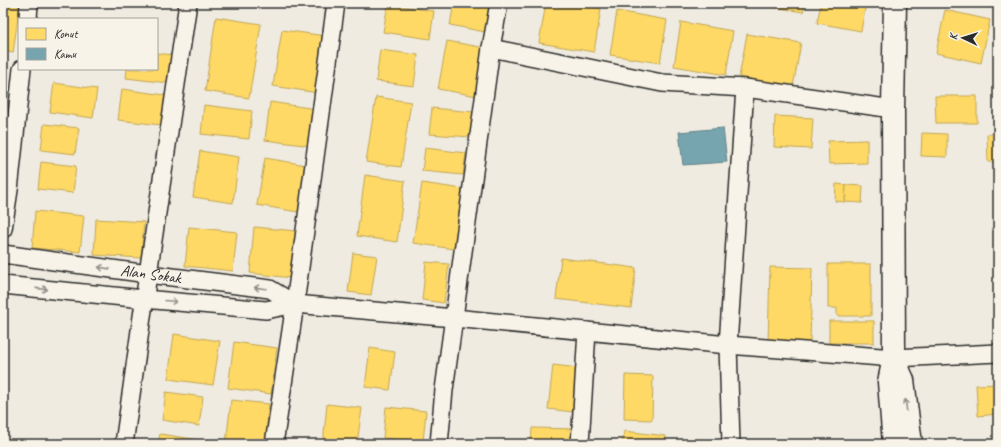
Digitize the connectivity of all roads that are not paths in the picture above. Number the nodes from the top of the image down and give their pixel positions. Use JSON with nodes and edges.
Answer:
{"nodes":[{"id":1,"x":30,"y":3,"type":"edge"},
{"id":2,"x":188,"y":3,"type":"edge"},
{"id":3,"x":333,"y":3,"type":"edge"},
{"id":4,"x":499,"y":3,"type":"edge"},
{"id":5,"x":895,"y":3,"type":"edge"},
{"id":6,"x":28,"y":18,"type":"edge"},
{"id":7,"x":491,"y":48,"type":"junction"},
{"id":8,"x":22,"y":70,"type":"edge"},
{"id":9,"x":745,"y":88,"type":"junction"},
{"id":10,"x":893,"y":109,"type":"junction"},
{"id":11,"x":3,"y":229,"type":"edge"},
{"id":12,"x":3,"y":254,"type":"edge"},
{"id":13,"x":148,"y":274,"type":"junction"},
{"id":14,"x":3,"y":284,"type":"edge"},
{"id":15,"x":144,"y":299,"type":"junction"},
{"id":16,"x":295,"y":304,"type":"junction"},
{"id":17,"x":454,"y":318,"type":"junction"},
{"id":18,"x":588,"y":331,"type":"junction"},
{"id":19,"x":728,"y":345,"type":"junction"},
{"id":20,"x":998,"y":353,"type":"edge"},
{"id":21,"x":894,"y":358,"type":"junction"},
{"id":22,"x":124,"y":444,"type":"edge"},
{"id":23,"x":274,"y":444,"type":"edge"},
{"id":24,"x":439,"y":444,"type":"edge"},
{"id":25,"x":580,"y":444,"type":"edge"},
{"id":26,"x":731,"y":444,"type":"edge"},
{"id":27,"x":894,"y":444,"type":"edge"},
{"id":28,"x":911,"y":444,"type":"edge"}],
"edges":[{"from":1,"to":6,"type":"street"},
{"from":2,"to":13,"type":"street"},
{"from":3,"to":16,"type":"street"},
{"from":4,"to":7,"type":"street"},
{"from":5,"to":10,"type":"street"},
{"from":7,"to":9,"type":"street"},
{"from":7,"to":17,"type":"street"},
{"from":8,"to":11,"type":"street"},
{"from":9,"to":10,"type":"street"},
{"from":9,"to":19,"type":"street"},
{"from":10,"to":21,"type":"street"},
{"from":13,"to":12,"type":"street","name":"Alan Sokak","one_way":true},
{"from":13,"to":15,"type":"street"},
{"from":16,"to":13,"type":"street","name":"Alan Sokak","one_way":true},
{"from":14,"to":15,"type":"street","one_way":true},
{"from":15,"to":16,"type":"street","one_way":true},
{"from":15,"to":22,"type":"street"},
{"from":16,"to":17,"type":"street"},
{"from":16,"to":23,"type":"street"},
{"from":17,"to":18,"type":"street"},
{"from":17,"to":24,"type":"street"},
{"from":18,"to":19,"type":"street"},
{"from":18,"to":25,"type":"street"},
{"from":19,"to":21,"type":"street"},
{"from":19,"to":26,"type":"street"},
{"from":20,"to":21,"type":"street"},
{"from":21,"to":27,"type":"street"},
{"from":28,"to":21,"type":"street","one_way":true}]}
